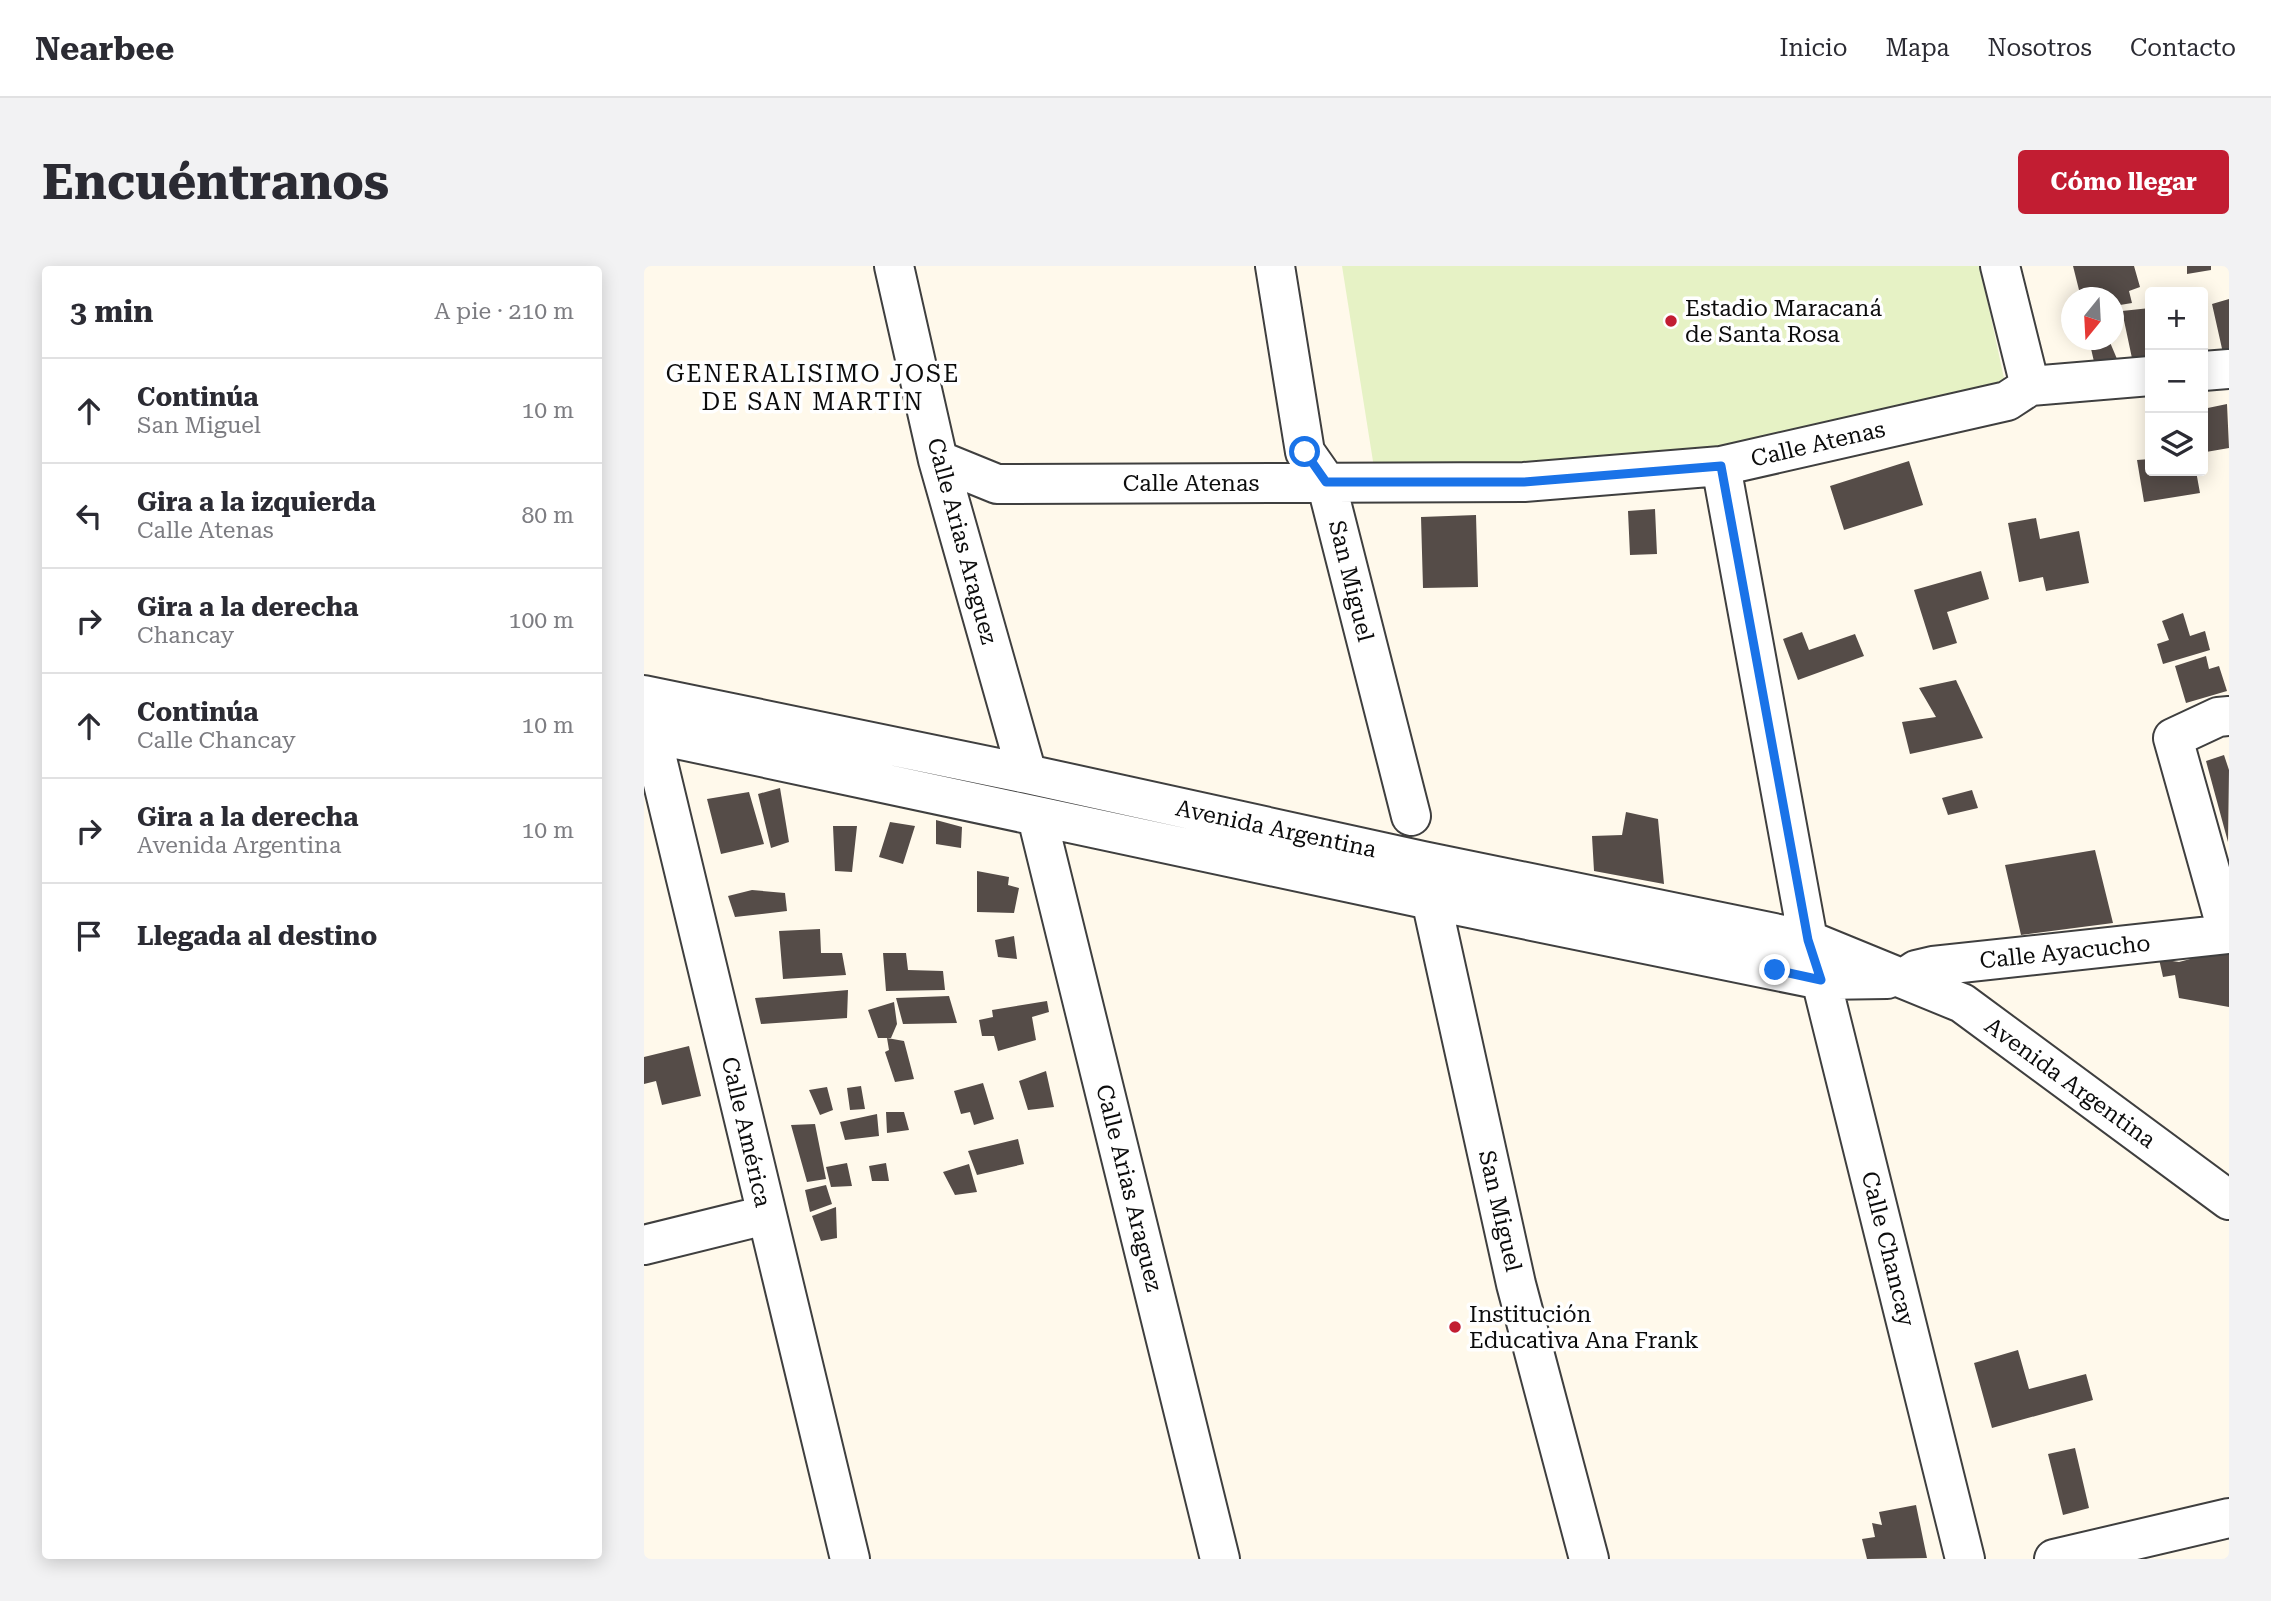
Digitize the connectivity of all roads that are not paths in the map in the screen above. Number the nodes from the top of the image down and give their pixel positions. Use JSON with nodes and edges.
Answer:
{"nodes":[{"id":1,"x":894,"y":266,"type":"edge"},
{"id":2,"x":918,"y":266,"type":"edge"},
{"id":3,"x":1275,"y":266,"type":"edge"},
{"id":4,"x":2000,"y":266,"type":"edge"},
{"id":5,"x":2229,"y":369,"type":"edge"},
{"id":6,"x":2208,"y":371,"type":"edge"},
{"id":7,"x":2145,"y":376,"type":"edge"},
{"id":8,"x":2030,"y":386,"type":"junction"},
{"id":9,"x":950,"y":466,"type":"junction"},
{"id":10,"x":1721,"y":466,"type":"junction"},
{"id":11,"x":1326,"y":482,"type":"junction"},
{"id":12,"x":644,"y":695,"type":"edge"},
{"id":13,"x":2229,"y":716,"type":"edge"},
{"id":14,"x":647,"y":723,"type":"edge"},
{"id":15,"x":1027,"y":774,"type":"junction"},
{"id":16,"x":1411,"y":816,"type":"dead end"},
{"id":17,"x":1037,"y":817,"type":"junction"},
{"id":18,"x":1423,"y":861,"type":"junction"},
{"id":19,"x":1430,"y":900,"type":"junction"},
{"id":20,"x":2228,"y":934,"type":"edge"},
{"id":21,"x":1808,"y":940,"type":"junction"},
{"id":22,"x":1904,"y":978,"type":"junction"},
{"id":23,"x":1821,"y":980,"type":"junction"},
{"id":24,"x":2229,"y":1200,"type":"edge"},
{"id":25,"x":766,"y":1215,"type":"junction"},
{"id":26,"x":644,"y":1245,"type":"edge"},
{"id":27,"x":2229,"y":1518,"type":"edge"},
{"id":28,"x":850,"y":1559,"type":"edge"},
{"id":29,"x":1220,"y":1559,"type":"edge"},
{"id":30,"x":1589,"y":1559,"type":"edge"},
{"id":31,"x":1965,"y":1559,"type":"edge"},
{"id":32,"x":2054,"y":1559,"type":"edge"}],
"edges":[{"from":1,"to":9,"type":"street","name":"Calle Arias Araguez"},
{"from":2,"to":9,"type":"street"},
{"from":3,"to":11,"type":"street","name":"San Miguel"},
{"from":4,"to":8,"type":"street"},
{"from":5,"to":6,"type":"street"},
{"from":7,"to":8,"type":"street","name":"Calle Atenas"},
{"from":8,"to":10,"type":"street","name":"Calle Atenas"},
{"from":9,"to":11,"type":"street","name":"Calle Atenas"},
{"from":9,"to":15,"type":"street","name":"Calle Arias Araguez"},
{"from":10,"to":11,"type":"street","name":"Calle Atenas"},
{"from":10,"to":21,"type":"street","name":"Calle Chancay"},
{"from":11,"to":16,"type":"street","name":"San Miguel"},
{"from":12,"to":15,"type":"street","name":"Avenida Argentina"},
{"from":13,"to":20,"type":"street"},
{"from":14,"to":17,"type":"street","name":"Avenida Argentina"},
{"from":14,"to":25,"type":"street","name":"Calle América"},
{"from":15,"to":18,"type":"street","name":"Avenida Argentina"},
{"from":17,"to":19,"type":"street","name":"Avenida Argentina"},
{"from":17,"to":29,"type":"street","name":"Calle Arias Araguez"},
{"from":18,"to":19,"type":"street","name":"San Miguel"},
{"from":18,"to":21,"type":"street","name":"Avenida Argentina"},
{"from":19,"to":23,"type":"street","name":"Avenida Argentina"},
{"from":19,"to":30,"type":"street","name":"San Miguel"},
{"from":20,"to":22,"type":"street","name":"Calle Ayacucho"},
{"from":21,"to":22,"type":"street","name":"Avenida Argentina"},
{"from":21,"to":23,"type":"street","name":"Calle Chancay"},
{"from":22,"to":23,"type":"street","name":"Avenida Argentina"},
{"from":22,"to":24,"type":"street","name":"Avenida Argentina"},
{"from":23,"to":31,"type":"street","name":"Calle Chancay"},
{"from":25,"to":26,"type":"street"},
{"from":25,"to":28,"type":"street","name":"Calle América"},
{"from":27,"to":32,"type":"street"}]}
